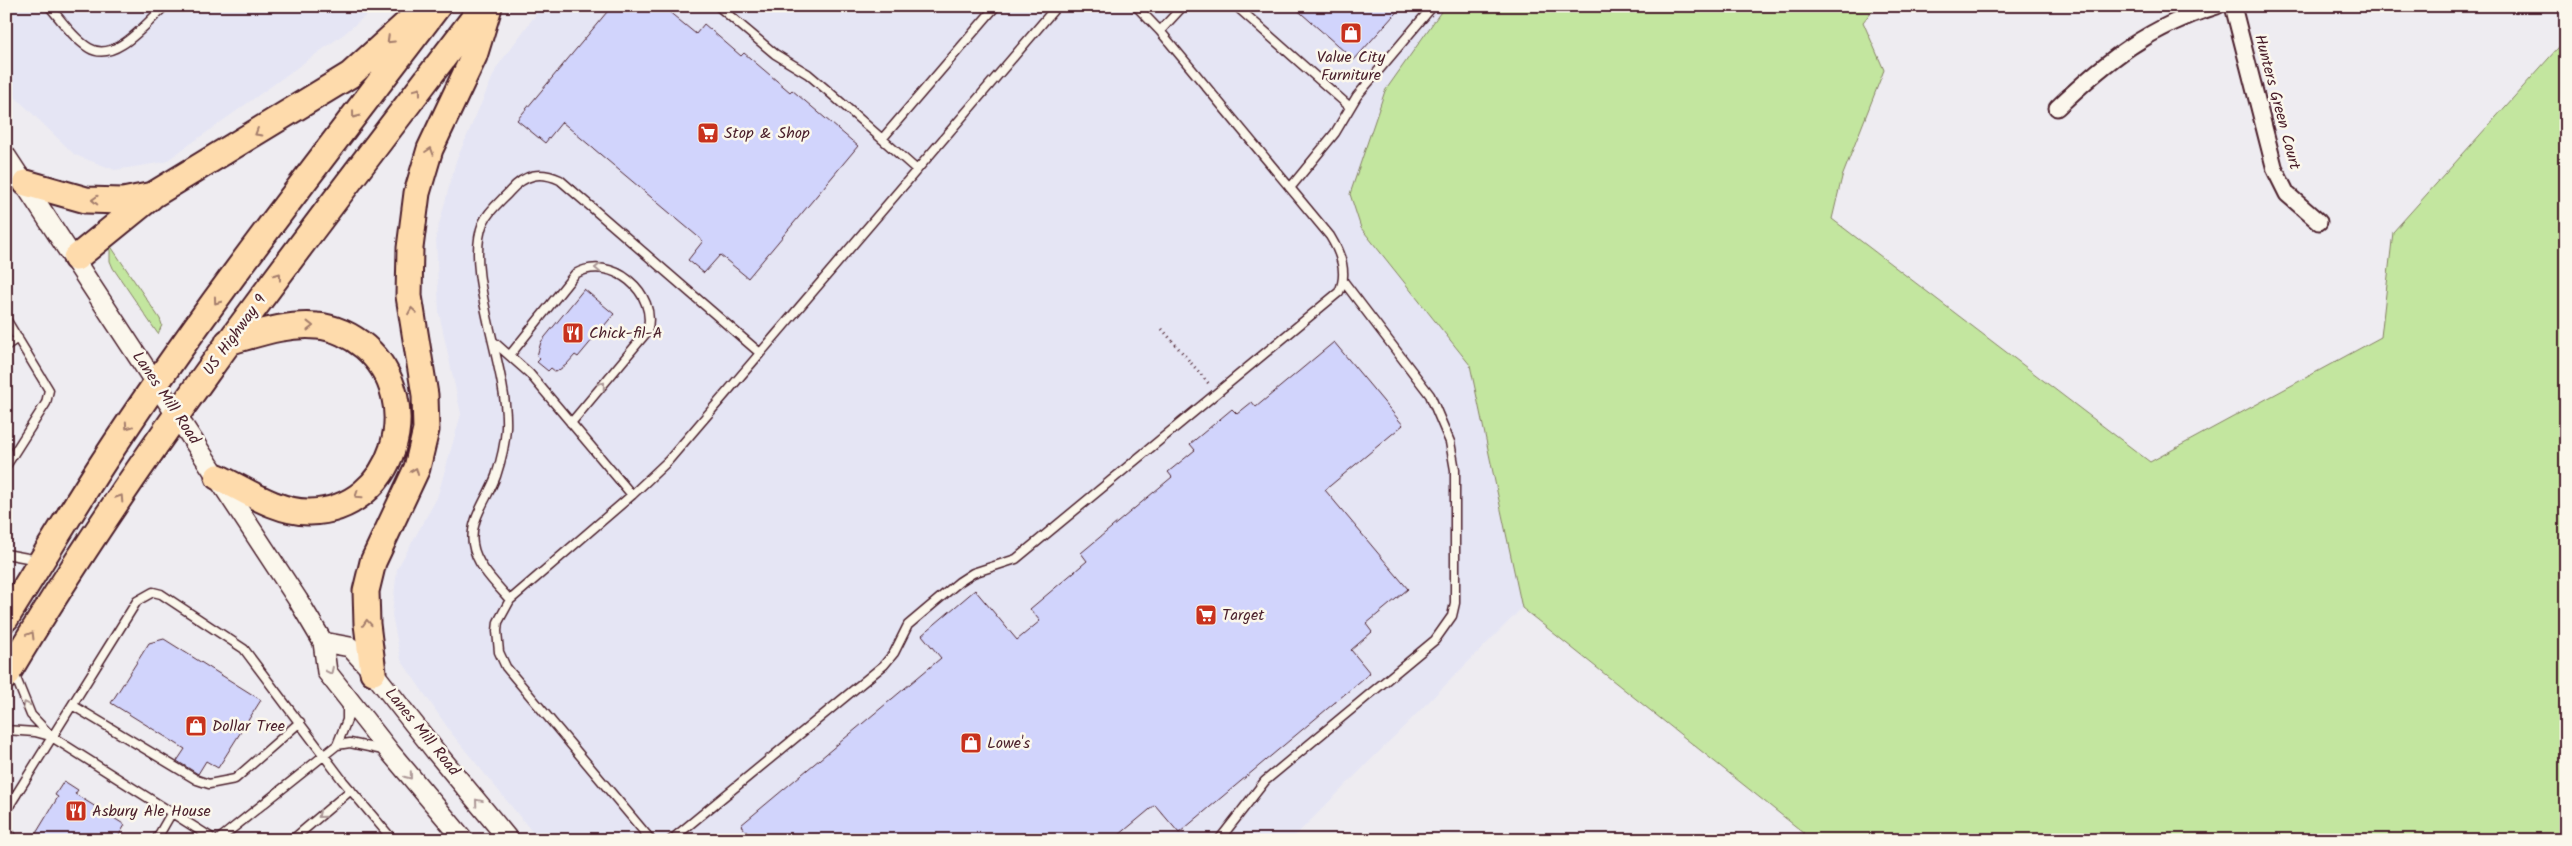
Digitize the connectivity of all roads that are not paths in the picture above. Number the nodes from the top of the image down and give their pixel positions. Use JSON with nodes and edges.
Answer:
{"nodes":[{"id":1,"x":49,"y":6,"type":"edge"},
{"id":2,"x":164,"y":6,"type":"edge"},
{"id":3,"x":426,"y":6,"type":"edge"},
{"id":4,"x":438,"y":6,"type":"edge"},
{"id":5,"x":483,"y":6,"type":"edge"},
{"id":6,"x":490,"y":6,"type":"edge"},
{"id":7,"x":718,"y":6,"type":"edge"},
{"id":8,"x":996,"y":6,"type":"edge"},
{"id":9,"x":1057,"y":6,"type":"edge"},
{"id":10,"x":1136,"y":6,"type":"edge"},
{"id":11,"x":1183,"y":6,"type":"edge"},
{"id":12,"x":1236,"y":6,"type":"edge"},
{"id":13,"x":1433,"y":6,"type":"edge"},
{"id":14,"x":2217,"y":6,"type":"edge"},
{"id":15,"x":2233,"y":6,"type":"edge"},
{"id":16,"x":1160,"y":31,"type":"junction"},
{"id":17,"x":1350,"y":107,"type":"junction"},
{"id":18,"x":2057,"y":108,"type":"dead end"},
{"id":19,"x":882,"y":139,"type":"junction"},
{"id":20,"x":6,"y":156,"type":"edge"},
{"id":21,"x":917,"y":170,"type":"junction"},
{"id":22,"x":16,"y":184,"type":"edge"},
{"id":23,"x":1290,"y":188,"type":"junction"},
{"id":24,"x":153,"y":195,"type":"junction"},
{"id":25,"x":2319,"y":222,"type":"dead end"},
{"id":26,"x":76,"y":258,"type":"junction"},
{"id":27,"x":1344,"y":282,"type":"junction"},
{"id":28,"x":6,"y":319,"type":"edge"},
{"id":29,"x":18,"y":338,"type":"junction"},
{"id":30,"x":228,"y":342,"type":"junction"},
{"id":31,"x":494,"y":342,"type":"junction"},
{"id":32,"x":6,"y":346,"type":"edge"},
{"id":33,"x":760,"y":353,"type":"junction"},
{"id":34,"x":510,"y":355,"type":"junction"},
{"id":35,"x":156,"y":386,"type":"junction"},
{"id":36,"x":177,"y":415,"type":"junction"},
{"id":37,"x":571,"y":423,"type":"junction"},
{"id":38,"x":6,"y":466,"type":"edge"},
{"id":39,"x":218,"y":477,"type":"junction"},
{"id":40,"x":632,"y":495,"type":"junction"},
{"id":41,"x":6,"y":554,"type":"edge"},
{"id":42,"x":42,"y":560,"type":"junction"},
{"id":43,"x":510,"y":600,"type":"junction"},
{"id":44,"x":7,"y":615,"type":"edge"},
{"id":45,"x":323,"y":642,"type":"junction"},
{"id":46,"x":9,"y":672,"type":"edge"},
{"id":47,"x":373,"y":672,"type":"junction"},
{"id":48,"x":347,"y":696,"type":"junction"},
{"id":49,"x":72,"y":705,"type":"junction"},
{"id":50,"x":300,"y":722,"type":"junction"},
{"id":51,"x":6,"y":730,"type":"edge"},
{"id":52,"x":52,"y":736,"type":"junction"},
{"id":53,"x":337,"y":745,"type":"junction"},
{"id":54,"x":390,"y":752,"type":"junction"},
{"id":55,"x":324,"y":755,"type":"junction"},
{"id":56,"x":351,"y":790,"type":"junction"},
{"id":57,"x":6,"y":811,"type":"edge"},
{"id":58,"x":172,"y":812,"type":"junction"},
{"id":59,"x":6,"y":830,"type":"edge"},
{"id":60,"x":16,"y":840,"type":"edge"},
{"id":61,"x":156,"y":840,"type":"edge"},
{"id":62,"x":216,"y":840,"type":"edge"},
{"id":63,"x":292,"y":840,"type":"edge"},
{"id":64,"x":393,"y":840,"type":"edge"},
{"id":65,"x":464,"y":840,"type":"edge"},
{"id":66,"x":509,"y":840,"type":"edge"},
{"id":67,"x":651,"y":840,"type":"edge"},
{"id":68,"x":671,"y":840,"type":"edge"},
{"id":69,"x":1218,"y":840,"type":"edge"}],
"edges":[{"from":1,"to":2,"type":"lane"},
{"from":3,"to":24,"type":"highway","one_way":true},
{"from":4,"to":35,"type":"highway","one_way":true},
{"from":30,"to":5,"type":"highway","name":"US Highway 9","one_way":true},
{"from":47,"to":6,"type":"highway","one_way":true},
{"from":7,"to":19,"type":"lane"},
{"from":8,"to":19,"type":"lane"},
{"from":9,"to":21,"type":"lane"},
{"from":10,"to":16,"type":"lane"},
{"from":11,"to":16,"type":"lane"},
{"from":12,"to":17,"type":"lane"},
{"from":13,"to":17,"type":"lane"},
{"from":14,"to":18,"type":"street"},
{"from":15,"to":25,"type":"street","name":"Hunters Green Court"},
{"from":16,"to":23,"type":"lane"},
{"from":17,"to":23,"type":"lane"},
{"from":19,"to":21,"type":"lane"},
{"from":20,"to":22,"type":"street","name":"Lanes Mill Road"},
{"from":21,"to":33,"type":"lane"},
{"from":24,"to":22,"type":"highway","one_way":true},
{"from":22,"to":26,"type":"street","name":"Lanes Mill Road"},
{"from":23,"to":27,"type":"lane"},
{"from":24,"to":26,"type":"highway"},
{"from":26,"to":35,"type":"street","name":"Lanes Mill Road"},
{"from":27,"to":68,"type":"lane"},
{"from":27,"to":69,"type":"lane"},
{"from":28,"to":29,"type":"lane"},
{"from":29,"to":32,"type":"lane"},
{"from":29,"to":38,"type":"lane"},
{"from":30,"to":36,"type":"highway","name":"US Highway 9"},
{"from":30,"to":39,"type":"highway","one_way":true},
{"from":31,"to":33,"type":"lane"},
{"from":31,"to":34,"type":"lane"},
{"from":31,"to":43,"type":"lane"},
{"from":33,"to":40,"type":"lane"},
{"from":34,"to":37,"type":"lane"},
{"from":37,"to":34,"type":"lane","one_way":true},
{"from":35,"to":36,"type":"street","name":"Lanes Mill Road"},
{"from":35,"to":42,"type":"highway","one_way":true},
{"from":36,"to":39,"type":"street","name":"Lanes Mill Road"},
{"from":46,"to":36,"type":"highway","name":"US Highway 9","one_way":true},
{"from":37,"to":40,"type":"lane"},
{"from":39,"to":45,"type":"street","name":"Lanes Mill Road"},
{"from":40,"to":43,"type":"lane"},
{"from":41,"to":42,"type":"lane"},
{"from":42,"to":44,"type":"highway"},
{"from":43,"to":67,"type":"lane"},
{"from":45,"to":47,"type":"street","name":"Lanes Mill Road"},
{"from":45,"to":48,"type":"street","name":"Lanes Mill Road","one_way":true},
{"from":52,"to":46,"type":"lane","one_way":true},
{"from":66,"to":47,"type":"street","name":"Lanes Mill Road","one_way":true},
{"from":48,"to":53,"type":"lane"},
{"from":48,"to":54,"type":"street","name":"Lanes Mill Road"},
{"from":49,"to":50,"type":"lane"},
{"from":49,"to":50,"type":"lane"},
{"from":49,"to":52,"type":"lane"},
{"from":50,"to":55,"type":"lane"},
{"from":51,"to":52,"type":"lane"},
{"from":52,"to":57,"type":"lane"},
{"from":52,"to":58,"type":"lane"},
{"from":53,"to":54,"type":"lane"},
{"from":53,"to":55,"type":"lane"},
{"from":54,"to":65,"type":"street","name":"Lanes Mill Road","one_way":true},
{"from":55,"to":56,"type":"lane"},
{"from":55,"to":62,"type":"lane"},
{"from":56,"to":63,"type":"lane","one_way":true},
{"from":56,"to":64,"type":"lane"},
{"from":58,"to":61,"type":"lane"},
{"from":58,"to":62,"type":"lane"},
{"from":59,"to":60,"type":"lane"}]}
